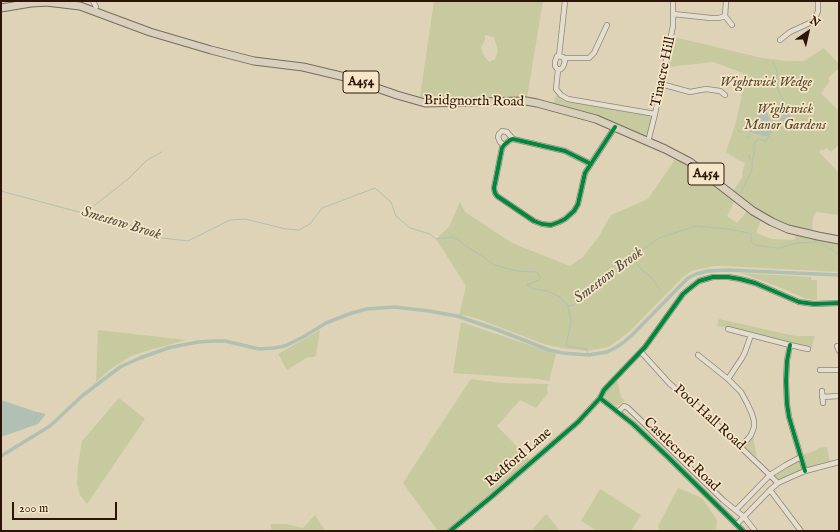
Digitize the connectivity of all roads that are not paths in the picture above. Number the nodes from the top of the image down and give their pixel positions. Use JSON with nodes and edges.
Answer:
{"nodes":[{"id":1,"x":48,"y":1,"type":"edge"},
{"id":2,"x":565,"y":1,"type":"edge"},
{"id":3,"x":673,"y":1,"type":"edge"},
{"id":4,"x":726,"y":1,"type":"edge"},
{"id":5,"x":818,"y":1,"type":"edge"},
{"id":6,"x":81,"y":3,"type":"edge"},
{"id":7,"x":95,"y":4,"type":"edge"},
{"id":8,"x":1,"y":8,"type":"edge"},
{"id":9,"x":673,"y":14,"type":"junction"},
{"id":10,"x":725,"y":16,"type":"junction"},
{"id":11,"x":607,"y":25,"type":"dead end"},
{"id":12,"x":134,"y":26,"type":"junction"},
{"id":13,"x":732,"y":26,"type":"dead end"},
{"id":14,"x":783,"y":40,"type":"dead end"},
{"id":15,"x":559,"y":56,"type":"junction"},
{"id":16,"x":564,"y":58,"type":"junction"},
{"id":17,"x":558,"y":70,"type":"junction"},
{"id":18,"x":661,"y":84,"type":"junction"},
{"id":19,"x":725,"y":95,"type":"dead end"},
{"id":20,"x":655,"y":114,"type":"junction"},
{"id":21,"x":615,"y":127,"type":"junction"},
{"id":22,"x":513,"y":139,"type":"junction"},
{"id":23,"x":648,"y":142,"type":"junction"},
{"id":24,"x":504,"y":145,"type":"junction"},
{"id":25,"x":591,"y":164,"type":"junction"},
{"id":26,"x":839,"y":240,"type":"edge"},
{"id":27,"x":839,"y":303,"type":"edge"},
{"id":28,"x":728,"y":329,"type":"dead end"},
{"id":29,"x":751,"y":335,"type":"junction"},
{"id":30,"x":790,"y":345,"type":"junction"},
{"id":31,"x":837,"y":346,"type":"dead end"},
{"id":32,"x":808,"y":349,"type":"dead end"},
{"id":33,"x":839,"y":351,"type":"edge"},
{"id":34,"x":640,"y":352,"type":"junction"},
{"id":35,"x":698,"y":355,"type":"dead end"},
{"id":36,"x":820,"y":370,"type":"dead end"},
{"id":37,"x":839,"y":370,"type":"edge"},
{"id":38,"x":728,"y":379,"type":"junction"},
{"id":39,"x":822,"y":391,"type":"dead end"},
{"id":40,"x":839,"y":396,"type":"edge"},
{"id":41,"x":822,"y":397,"type":"junction"},
{"id":42,"x":600,"y":398,"type":"junction"},
{"id":43,"x":823,"y":403,"type":"dead end"},
{"id":44,"x":618,"y":412,"type":"junction"},
{"id":45,"x":741,"y":446,"type":"junction"},
{"id":46,"x":801,"y":457,"type":"junction"},
{"id":47,"x":839,"y":462,"type":"edge"},
{"id":48,"x":805,"y":471,"type":"junction"},
{"id":49,"x":770,"y":475,"type":"junction"},
{"id":50,"x":778,"y":483,"type":"junction"},
{"id":51,"x":770,"y":490,"type":"junction"},
{"id":52,"x":736,"y":510,"type":"junction"},
{"id":53,"x":744,"y":517,"type":"junction"},
{"id":54,"x":737,"y":524,"type":"junction"},
{"id":55,"x":450,"y":531,"type":"edge"},
{"id":56,"x":743,"y":531,"type":"edge"},
{"id":57,"x":755,"y":531,"type":"edge"},
{"id":58,"x":801,"y":531,"type":"edge"}],
"edges":[{"from":1,"to":6,"type":"highway","name":"Bridgnorth Road","number":"A454"},
{"from":1,"to":8,"type":"highway","name":"Bridgnorth Road","number":"A454"},
{"from":2,"to":15,"type":"street"},
{"from":3,"to":9,"type":"street","name":"Tinacre Hill"},
{"from":4,"to":10,"type":"street"},
{"from":5,"to":14,"type":"street"},
{"from":6,"to":7,"type":"highway","name":"Bridgnorth Road","number":"A454"},
{"from":6,"to":12,"type":"highway","name":"Bridgnorth Road","number":"A454"},
{"from":7,"to":12,"type":"highway","name":"Bridgnorth Road","number":"A454"},
{"from":9,"to":10,"type":"street"},
{"from":9,"to":18,"type":"street","name":"Tinacre Hill"},
{"from":10,"to":13,"type":"street"},
{"from":11,"to":16,"type":"street"},
{"from":12,"to":21,"type":"highway","name":"Bridgnorth Road","number":"A454"},
{"from":15,"to":16,"type":"street"},
{"from":15,"to":17,"type":"street"},
{"from":16,"to":17,"type":"street"},
{"from":17,"to":20,"type":"street"},
{"from":18,"to":19,"type":"street"},
{"from":18,"to":20,"type":"street","name":"Tinacre Hill"},
{"from":20,"to":23,"type":"street","name":"Tinacre Hill"},
{"from":21,"to":23,"type":"highway","name":"Bridgnorth Road","number":"A454"},
{"from":21,"to":25,"type":"street"},
{"from":22,"to":24,"type":"street"},
{"from":22,"to":24,"type":"street"},
{"from":22,"to":25,"type":"street"},
{"from":23,"to":26,"type":"highway","name":"Bridgnorth Road","number":"A454"},
{"from":24,"to":25,"type":"street"},
{"from":27,"to":34,"type":"street","name":"Radford Lane"},
{"from":28,"to":29,"type":"street"},
{"from":29,"to":30,"type":"street"},
{"from":29,"to":38,"type":"street"},
{"from":30,"to":32,"type":"street"},
{"from":30,"to":46,"type":"street"},
{"from":31,"to":33,"type":"street"},
{"from":34,"to":42,"type":"street","name":"Radford Lane"},
{"from":34,"to":45,"type":"street","name":"Pool Hall Road"},
{"from":35,"to":38,"type":"street"},
{"from":36,"to":37,"type":"street"},
{"from":38,"to":45,"type":"street"},
{"from":39,"to":41,"type":"street"},
{"from":40,"to":41,"type":"street"},
{"from":41,"to":43,"type":"street"},
{"from":42,"to":44,"type":"street","name":"Castlecroft Road"},
{"from":42,"to":55,"type":"street","name":"Radford Lane"},
{"from":44,"to":52,"type":"street","name":"Castlecroft Road"},
{"from":44,"to":54,"type":"street","name":"Castlecroft Road"},
{"from":45,"to":49,"type":"street","name":"Pool Hall Road"},
{"from":46,"to":48,"type":"street"},
{"from":46,"to":49,"type":"street"},
{"from":47,"to":48,"type":"street"},
{"from":48,"to":50,"type":"street"},
{"from":49,"to":50,"type":"street","name":"Pool Hall Road"},
{"from":49,"to":52,"type":"street"},
{"from":50,"to":51,"type":"street"},
{"from":51,"to":53,"type":"street"},
{"from":51,"to":58,"type":"street"},
{"from":52,"to":53,"type":"street","name":"Castlecroft Road"},
{"from":53,"to":54,"type":"street"},
{"from":53,"to":57,"type":"street","name":"Castlecroft Road"},
{"from":54,"to":56,"type":"street","name":"Castlecroft Road"}]}
